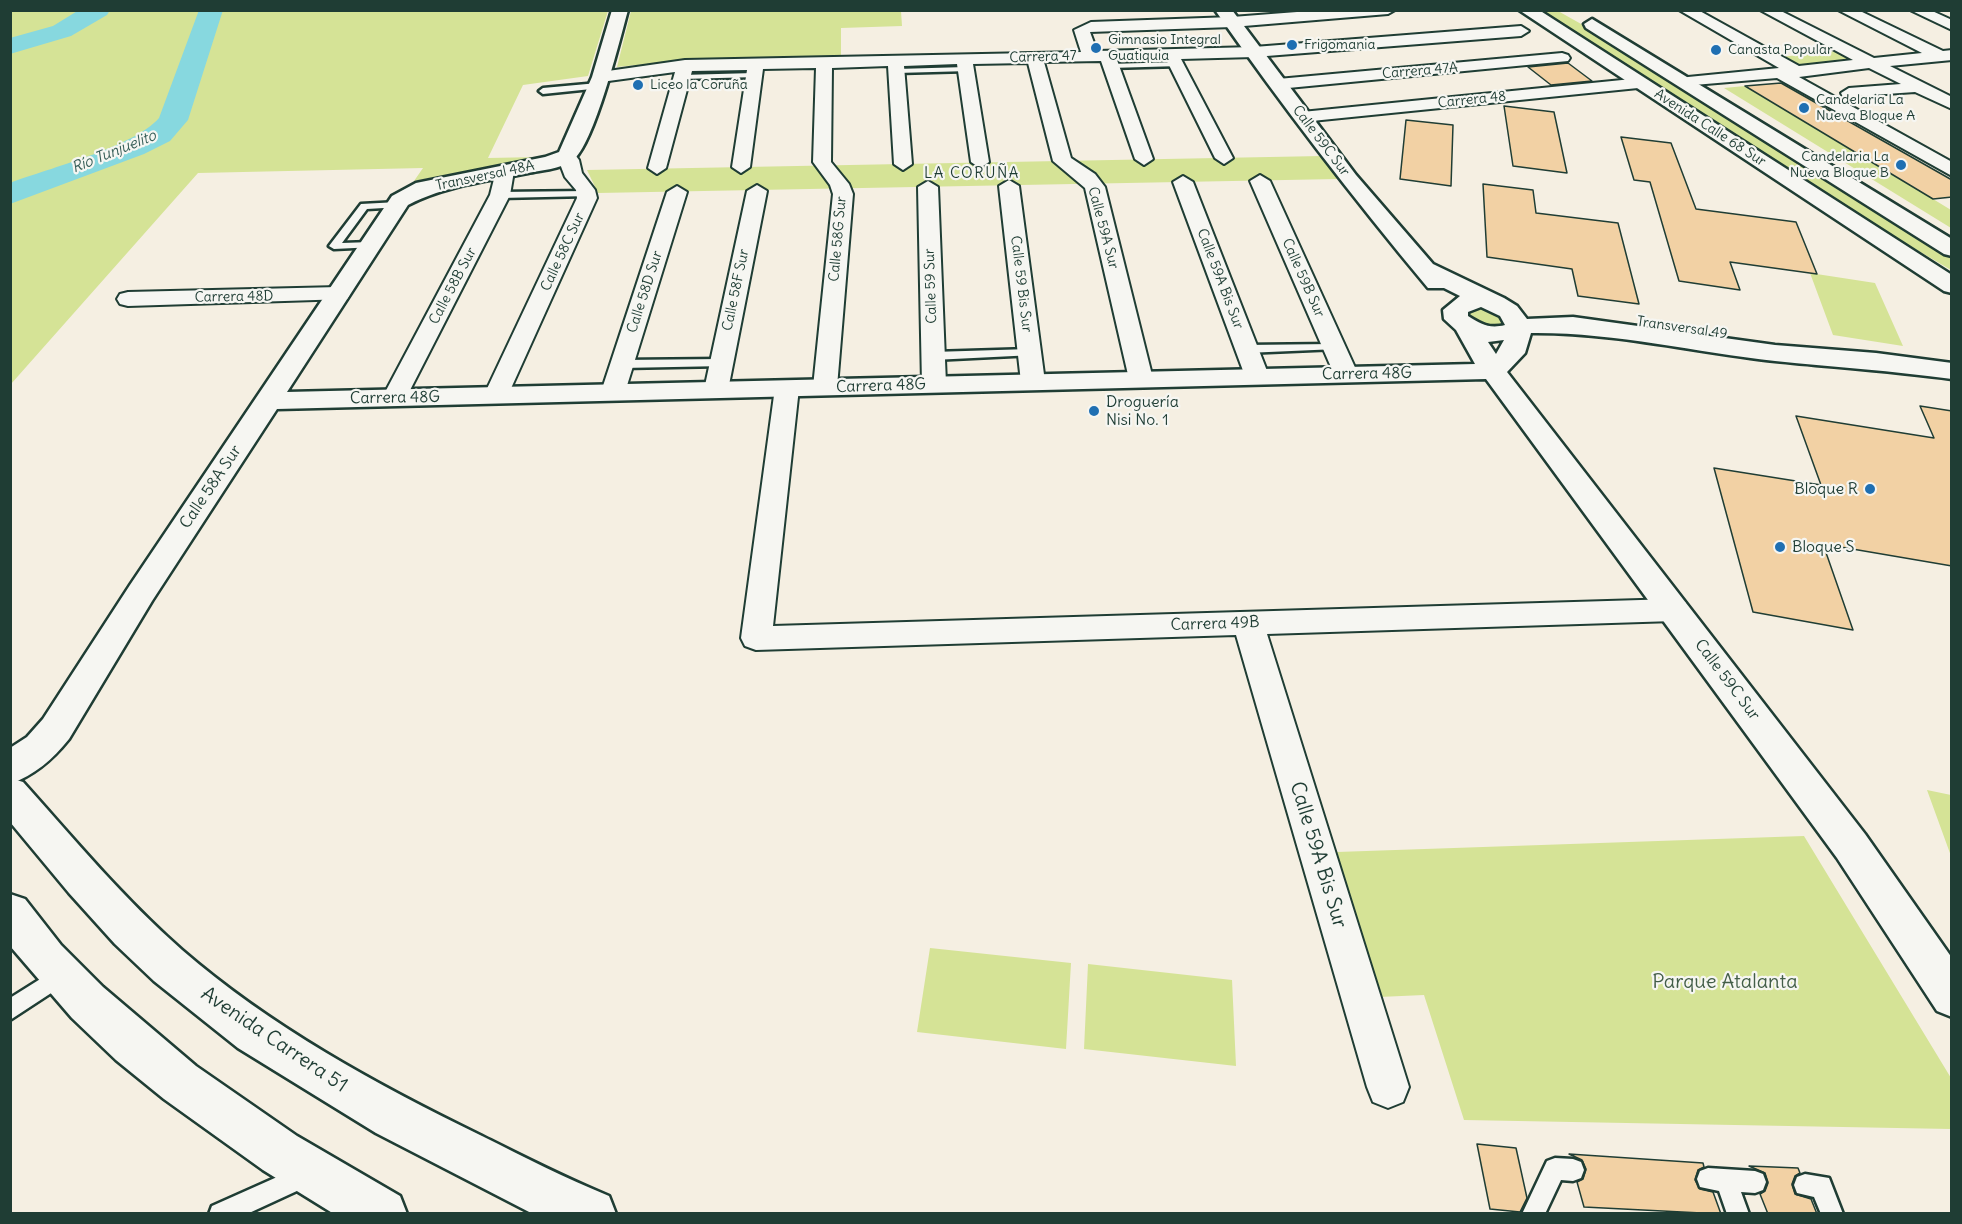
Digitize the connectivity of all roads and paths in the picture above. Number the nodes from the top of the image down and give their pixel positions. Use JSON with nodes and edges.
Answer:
{"nodes":[{"id":1,"x":620,"y":10,"type":"edge"},
{"id":2,"x":1388,"y":10,"type":"edge"},
{"id":3,"x":1686,"y":10,"type":"edge"},
{"id":4,"x":1767,"y":10,"type":"edge"},
{"id":5,"x":1845,"y":10,"type":"edge"},
{"id":6,"x":1917,"y":10,"type":"edge"},
{"id":7,"x":1531,"y":12,"type":"edge"},
{"id":8,"x":1228,"y":16,"type":"edge"},
{"id":9,"x":1952,"y":26,"type":"edge"},
{"id":10,"x":1521,"y":31,"type":"dead end"},
{"id":11,"x":1484,"y":34,"type":"junction"},
{"id":12,"x":1254,"y":52,"type":"junction"},
{"id":13,"x":1035,"y":57,"type":"junction"},
{"id":14,"x":1562,"y":58,"type":"dead end"},
{"id":15,"x":1948,"y":58,"type":"edge"},
{"id":16,"x":1102,"y":59,"type":"junction"},
{"id":17,"x":1174,"y":59,"type":"junction"},
{"id":18,"x":824,"y":62,"type":"junction"},
{"id":19,"x":1519,"y":62,"type":"junction"},
{"id":20,"x":965,"y":64,"type":"junction"},
{"id":21,"x":897,"y":65,"type":"junction"},
{"id":22,"x":1875,"y":65,"type":"junction"},
{"id":23,"x":755,"y":70,"type":"junction"},
{"id":24,"x":683,"y":71,"type":"junction"},
{"id":25,"x":1790,"y":73,"type":"junction"},
{"id":26,"x":600,"y":82,"type":"junction"},
{"id":27,"x":1688,"y":82,"type":"junction"},
{"id":28,"x":1642,"y":83,"type":"junction"},
{"id":29,"x":1278,"y":84,"type":"junction"},
{"id":30,"x":1908,"y":89,"type":"dead end"},
{"id":31,"x":543,"y":91,"type":"dead end"},
{"id":32,"x":1886,"y":91,"type":"junction"},
{"id":33,"x":1555,"y":92,"type":"junction"},
{"id":34,"x":1849,"y":93,"type":"dead end"},
{"id":35,"x":1952,"y":104,"type":"edge"},
{"id":36,"x":1914,"y":106,"type":"dead end"},
{"id":37,"x":1302,"y":117,"type":"junction"},
{"id":38,"x":1942,"y":145,"type":"dead end"},
{"id":39,"x":1913,"y":148,"type":"junction"},
{"id":40,"x":566,"y":156,"type":"junction"},
{"id":41,"x":1224,"y":158,"type":"dead end"},
{"id":42,"x":1144,"y":159,"type":"dead end"},
{"id":43,"x":980,"y":162,"type":"dead end"},
{"id":44,"x":903,"y":164,"type":"dead end"},
{"id":45,"x":741,"y":167,"type":"dead end"},
{"id":46,"x":657,"y":168,"type":"dead end"},
{"id":47,"x":1952,"y":170,"type":"edge"},
{"id":48,"x":505,"y":171,"type":"junction"},
{"id":49,"x":1260,"y":181,"type":"dead end"},
{"id":50,"x":1184,"y":182,"type":"dead end"},
{"id":51,"x":1009,"y":186,"type":"dead end"},
{"id":52,"x":928,"y":187,"type":"dead end"},
{"id":53,"x":757,"y":190,"type":"dead end"},
{"id":54,"x":677,"y":192,"type":"dead end"},
{"id":55,"x":587,"y":194,"type":"junction"},
{"id":56,"x":500,"y":195,"type":"junction"},
{"id":57,"x":401,"y":201,"type":"junction"},
{"id":58,"x":371,"y":245,"type":"junction"},
{"id":59,"x":1952,"y":249,"type":"edge"},
{"id":60,"x":1422,"y":268,"type":"junction"},
{"id":61,"x":1952,"y":286,"type":"edge"},
{"id":62,"x":339,"y":294,"type":"junction"},
{"id":63,"x":128,"y":300,"type":"dead end"},
{"id":64,"x":1486,"y":302,"type":"junction"},
{"id":65,"x":1463,"y":318,"type":"junction"},
{"id":66,"x":1517,"y":328,"type":"junction"},
{"id":67,"x":1669,"y":332,"type":"junction"},
{"id":68,"x":1333,"y":347,"type":"junction"},
{"id":69,"x":1246,"y":349,"type":"junction"},
{"id":70,"x":1030,"y":353,"type":"junction"},
{"id":71,"x":933,"y":356,"type":"junction"},
{"id":72,"x":721,"y":363,"type":"junction"},
{"id":73,"x":622,"y":364,"type":"junction"},
{"id":74,"x":1493,"y":371,"type":"junction"},
{"id":75,"x":1952,"y":371,"type":"edge"},
{"id":76,"x":1346,"y":374,"type":"junction"},
{"id":77,"x":1257,"y":376,"type":"junction"},
{"id":78,"x":1141,"y":379,"type":"junction"},
{"id":79,"x":1033,"y":382,"type":"junction"},
{"id":80,"x":934,"y":384,"type":"junction"},
{"id":81,"x":825,"y":387,"type":"junction"},
{"id":82,"x":787,"y":388,"type":"junction"},
{"id":83,"x":716,"y":390,"type":"junction"},
{"id":84,"x":613,"y":392,"type":"junction"},
{"id":85,"x":496,"y":395,"type":"junction"},
{"id":86,"x":394,"y":398,"type":"junction"},
{"id":87,"x":269,"y":401,"type":"junction"},
{"id":88,"x":1674,"y":610,"type":"junction"},
{"id":89,"x":1248,"y":623,"type":"junction"},
{"id":90,"x":10,"y":768,"type":"edge"},
{"id":91,"x":10,"y":794,"type":"edge"},
{"id":92,"x":10,"y":913,"type":"edge"},
{"id":93,"x":61,"y":975,"type":"junction"},
{"id":94,"x":1952,"y":996,"type":"edge"},
{"id":95,"x":10,"y":1010,"type":"edge"},
{"id":96,"x":1388,"y":1087,"type":"dead end"},
{"id":97,"x":1573,"y":1170,"type":"dead end"},
{"id":98,"x":310,"y":1173,"type":"junction"},
{"id":99,"x":1755,"y":1182,"type":"dead end"},
{"id":100,"x":1805,"y":1185,"type":"dead end"},
{"id":101,"x":220,"y":1214,"type":"edge"},
{"id":102,"x":382,"y":1214,"type":"edge"},
{"id":103,"x":591,"y":1214,"type":"edge"},
{"id":104,"x":1533,"y":1214,"type":"edge"},
{"id":105,"x":1738,"y":1214,"type":"edge"},
{"id":106,"x":1832,"y":1214,"type":"edge"}],
"edges":[{"from":1,"to":26,"type":"street"},
{"from":2,"to":8,"type":"street"},
{"from":3,"to":25,"type":"street"},
{"from":4,"to":22,"type":"street"},
{"from":5,"to":15,"type":"street"},
{"from":6,"to":9,"type":"street"},
{"from":7,"to":27,"type":"street","name":"Avenida Calle 68 Sur"},
{"from":7,"to":28,"type":"street","name":"Avenida Calle 68 Sur"},
{"from":8,"to":12,"type":"street","name":"Calle 59C Sur"},
{"from":8,"to":16,"type":"street"},
{"from":10,"to":11,"type":"street","name":"Carrera 47"},
{"from":11,"to":12,"type":"street","name":"Carrera 47"},
{"from":11,"to":19,"type":"street"},
{"from":12,"to":17,"type":"street","name":"Carrera 47"},
{"from":12,"to":29,"type":"street","name":"Calle 59C Sur"},
{"from":13,"to":16,"type":"street","name":"Carrera 47"},
{"from":13,"to":20,"type":"street","name":"Carrera 47"},
{"from":13,"to":78,"type":"street","name":"Calle 59A Sur"},
{"from":14,"to":19,"type":"street","name":"Carrera 47A"},
{"from":15,"to":22,"type":"street"},
{"from":16,"to":17,"type":"street","name":"Carrera 47"},
{"from":16,"to":42,"type":"street"},
{"from":17,"to":41,"type":"street"},
{"from":18,"to":21,"type":"street","name":"Carrera 47"},
{"from":18,"to":23,"type":"street","name":"Carrera 47"},
{"from":18,"to":81,"type":"street","name":"Calle 58G Sur"},
{"from":19,"to":29,"type":"street","name":"Carrera 47A"},
{"from":19,"to":33,"type":"street"},
{"from":20,"to":21,"type":"street","name":"Carrera 47"},
{"from":20,"to":43,"type":"street"},
{"from":21,"to":44,"type":"street"},
{"from":22,"to":25,"type":"street"},
{"from":22,"to":35,"type":"street"},
{"from":23,"to":24,"type":"street","name":"Carrera 47"},
{"from":23,"to":45,"type":"street"},
{"from":24,"to":26,"type":"street","name":"Carrera 47"},
{"from":24,"to":46,"type":"street"},
{"from":25,"to":27,"type":"street"},
{"from":25,"to":39,"type":"street"},
{"from":26,"to":31,"type":"lane"},
{"from":26,"to":40,"type":"street"},
{"from":27,"to":59,"type":"street","name":"Avenida Calle 68 Sur"},
{"from":28,"to":33,"type":"street","name":"Carrera 48"},
{"from":28,"to":61,"type":"street","name":"Avenida Calle 68 Sur"},
{"from":29,"to":37,"type":"street","name":"Calle 59C Sur"},
{"from":30,"to":32,"type":"street"},
{"from":32,"to":34,"type":"street"},
{"from":32,"to":36,"type":"street"},
{"from":33,"to":37,"type":"street","name":"Carrera 48"},
{"from":37,"to":60,"type":"street","name":"Calle 59C Sur"},
{"from":38,"to":39,"type":"street"},
{"from":39,"to":47,"type":"street"},
{"from":40,"to":48,"type":"street","name":"Transversal 48A"},
{"from":40,"to":55,"type":"street","name":"Calle 58C Sur"},
{"from":48,"to":56,"type":"street","name":"Calle 58B Sur"},
{"from":48,"to":57,"type":"street","name":"Transversal 48A"},
{"from":49,"to":68,"type":"street","name":"Calle 59B Sur"},
{"from":50,"to":69,"type":"street","name":"Calle 59A Bis Sur"},
{"from":51,"to":70,"type":"street","name":"Calle 59 Bis Sur"},
{"from":52,"to":71,"type":"street","name":"Calle 59 Sur"},
{"from":53,"to":72,"type":"street","name":"Calle 58F Sur"},
{"from":54,"to":73,"type":"street","name":"Calle 58D Sur"},
{"from":55,"to":56,"type":"lane"},
{"from":55,"to":85,"type":"street","name":"Calle 58C Sur"},
{"from":56,"to":86,"type":"street","name":"Calle 58B Sur"},
{"from":57,"to":58,"type":"street","name":"Calle 58A Sur"},
{"from":57,"to":58,"type":"lane"},
{"from":58,"to":62,"type":"street","name":"Calle 58A Sur"},
{"from":60,"to":64,"type":"street","name":"Calle 59C Sur"},
{"from":60,"to":65,"type":"street","name":"Calle 59C Sur"},
{"from":62,"to":63,"type":"street","name":"Carrera 48D"},
{"from":62,"to":87,"type":"street","name":"Calle 58A Sur"},
{"from":64,"to":65,"type":"street"},
{"from":64,"to":66,"type":"street","name":"Calle 59C Sur"},
{"from":64,"to":67,"type":"street","name":"Transversal 49"},
{"from":65,"to":66,"type":"street","name":"Transversal 49"},
{"from":65,"to":74,"type":"street","name":"Calle 59C Sur"},
{"from":66,"to":67,"type":"street","name":"Transversal 49"},
{"from":66,"to":74,"type":"street"},
{"from":67,"to":75,"type":"street","name":"Transversal 49"},
{"from":68,"to":69,"type":"lane"},
{"from":68,"to":76,"type":"street","name":"Calle 59B Sur"},
{"from":69,"to":77,"type":"street","name":"Calle 59A Bis Sur"},
{"from":70,"to":71,"type":"lane"},
{"from":70,"to":79,"type":"street","name":"Calle 59 Bis Sur"},
{"from":71,"to":80,"type":"street","name":"Calle 59 Sur"},
{"from":72,"to":73,"type":"lane"},
{"from":72,"to":83,"type":"street","name":"Calle 58F Sur"},
{"from":73,"to":84,"type":"street","name":"Calle 58D Sur"},
{"from":74,"to":76,"type":"street","name":"Carrera 48G"},
{"from":74,"to":88,"type":"street","name":"Calle 59C Sur"},
{"from":76,"to":77,"type":"street","name":"Carrera 48G"},
{"from":77,"to":78,"type":"street","name":"Carrera 48G"},
{"from":78,"to":79,"type":"street","name":"Carrera 48G"},
{"from":79,"to":80,"type":"street","name":"Carrera 48G"},
{"from":80,"to":81,"type":"street","name":"Carrera 48G"},
{"from":81,"to":82,"type":"street","name":"Carrera 48G"},
{"from":82,"to":83,"type":"street","name":"Carrera 48G"},
{"from":82,"to":89,"type":"street","name":"Carrera 49B"},
{"from":83,"to":84,"type":"street","name":"Carrera 48G"},
{"from":84,"to":85,"type":"street","name":"Carrera 48G"},
{"from":85,"to":86,"type":"street","name":"Carrera 48G"},
{"from":86,"to":87,"type":"street","name":"Carrera 48G"},
{"from":87,"to":90,"type":"street","name":"Calle 58A Sur"},
{"from":88,"to":89,"type":"street","name":"Carrera 49B"},
{"from":88,"to":94,"type":"street","name":"Calle 59C Sur"},
{"from":89,"to":96,"type":"street","name":"Calle 59A Bis Sur"},
{"from":91,"to":103,"type":"street","name":"Avenida Carrera 51"},
{"from":92,"to":93,"type":"street"},
{"from":93,"to":95,"type":"lane"},
{"from":93,"to":98,"type":"street"},
{"from":97,"to":104,"type":"lane"},
{"from":98,"to":101,"type":"lane"},
{"from":98,"to":102,"type":"street"},
{"from":99,"to":105,"type":"lane"},
{"from":100,"to":106,"type":"lane"}]}
